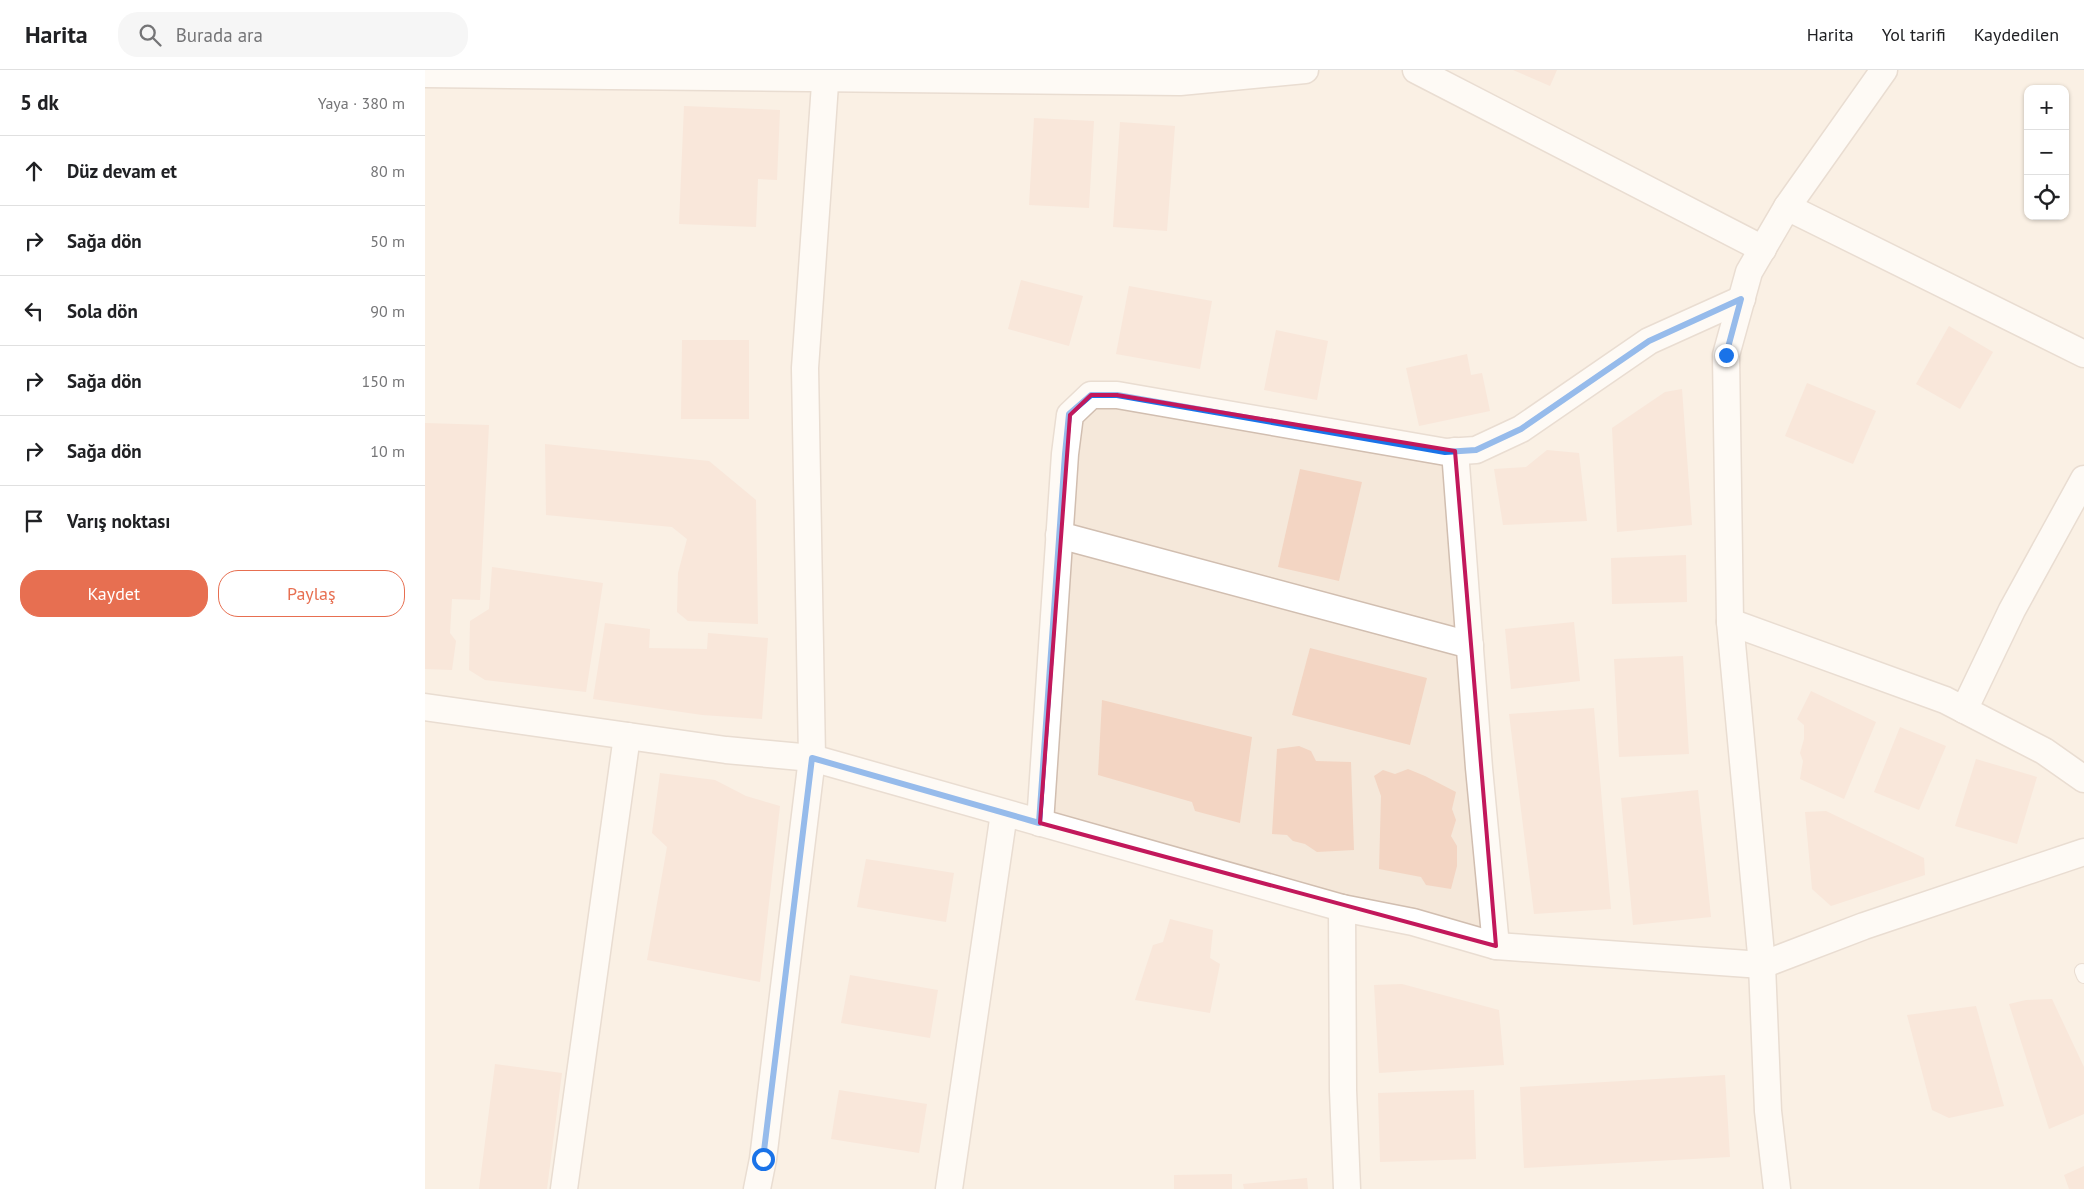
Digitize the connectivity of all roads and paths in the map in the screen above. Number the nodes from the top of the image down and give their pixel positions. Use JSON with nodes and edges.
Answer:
{"nodes":[{"id":1,"x":1305,"y":70,"type":"edge"},
{"id":2,"x":1415,"y":70,"type":"edge"},
{"id":3,"x":1884,"y":70,"type":"edge"},
{"id":4,"x":425,"y":74,"type":"edge"},
{"id":5,"x":826,"y":74,"type":"edge"},
{"id":6,"x":1787,"y":207,"type":"junction"},
{"id":7,"x":1763,"y":248,"type":"junction"},
{"id":8,"x":1741,"y":299,"type":"junction"},
{"id":9,"x":2084,"y":354,"type":"edge"},
{"id":10,"x":1455,"y":451,"type":"junction"},
{"id":11,"x":2084,"y":479,"type":"edge"},
{"id":12,"x":1059,"y":536,"type":"junction"},
{"id":13,"x":1730,"y":622,"type":"junction"},
{"id":14,"x":1470,"y":645,"type":"junction"},
{"id":15,"x":425,"y":707,"type":"edge"},
{"id":16,"x":1964,"y":710,"type":"junction"},
{"id":17,"x":627,"y":736,"type":"junction"},
{"id":18,"x":812,"y":758,"type":"junction"},
{"id":19,"x":2084,"y":780,"type":"edge"},
{"id":20,"x":1004,"y":813,"type":"junction"},
{"id":21,"x":1039,"y":823,"type":"junction"},
{"id":22,"x":2084,"y":852,"type":"edge"},
{"id":23,"x":1342,"y":908,"type":"junction"},
{"id":24,"x":1496,"y":946,"type":"junction"},
{"id":25,"x":1762,"y":965,"type":"junction"},
{"id":26,"x":564,"y":1189,"type":"edge"},
{"id":27,"x":757,"y":1189,"type":"edge"},
{"id":28,"x":949,"y":1189,"type":"edge"},
{"id":29,"x":1347,"y":1189,"type":"edge"},
{"id":30,"x":1777,"y":1189,"type":"edge"}],
"edges":[{"from":1,"to":5,"type":"street"},
{"from":2,"to":7,"type":"street"},
{"from":3,"to":6,"type":"street"},
{"from":4,"to":5,"type":"street"},
{"from":5,"to":18,"type":"street"},
{"from":6,"to":7,"type":"street"},
{"from":6,"to":9,"type":"street"},
{"from":7,"to":8,"type":"street"},
{"from":8,"to":10,"type":"street"},
{"from":8,"to":13,"type":"street"},
{"from":10,"to":12,"type":"street"},
{"from":10,"to":14,"type":"street"},
{"from":11,"to":16,"type":"street"},
{"from":12,"to":14,"type":"street"},
{"from":12,"to":21,"type":"street"},
{"from":13,"to":16,"type":"street"},
{"from":13,"to":25,"type":"street"},
{"from":14,"to":24,"type":"street"},
{"from":15,"to":17,"type":"street"},
{"from":16,"to":19,"type":"street"},
{"from":17,"to":18,"type":"street"},
{"from":17,"to":26,"type":"street"},
{"from":18,"to":20,"type":"street"},
{"from":18,"to":27,"type":"street"},
{"from":20,"to":21,"type":"street"},
{"from":20,"to":28,"type":"street"},
{"from":21,"to":23,"type":"street"},
{"from":22,"to":25,"type":"street"},
{"from":23,"to":24,"type":"street"},
{"from":23,"to":29,"type":"street"},
{"from":24,"to":25,"type":"street"},
{"from":25,"to":30,"type":"street"}]}
